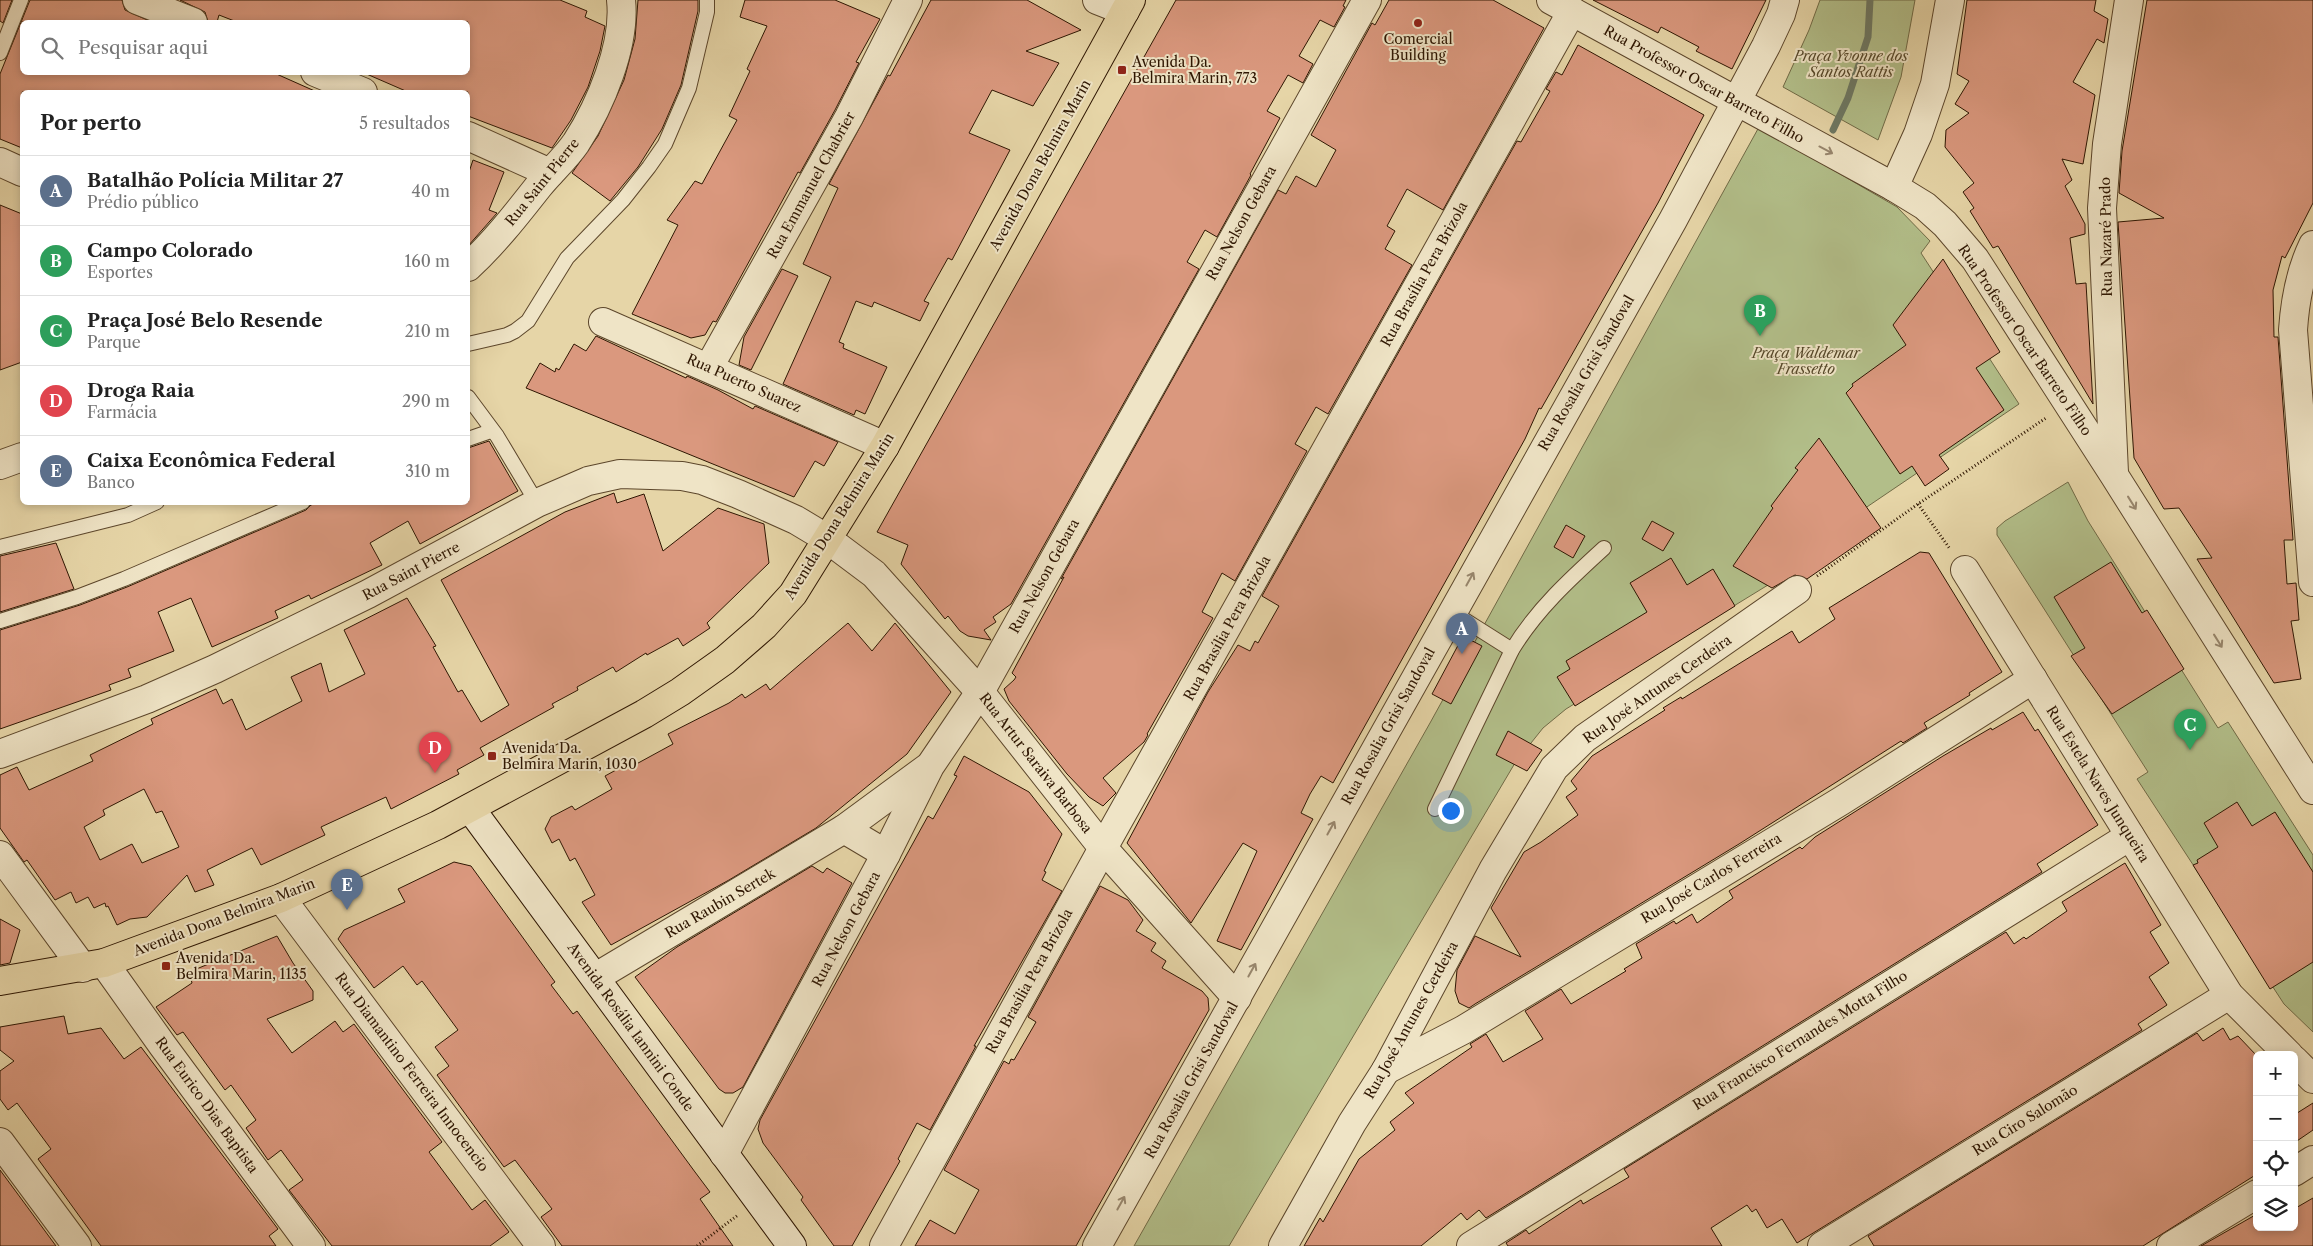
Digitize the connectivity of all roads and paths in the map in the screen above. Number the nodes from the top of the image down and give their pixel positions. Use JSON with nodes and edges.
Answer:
{"nodes":[{"id":1,"x":21,"y":0,"type":"edge"},
{"id":2,"x":137,"y":0,"type":"edge"},
{"id":3,"x":620,"y":0,"type":"edge"},
{"id":4,"x":708,"y":0,"type":"edge"},
{"id":5,"x":908,"y":0,"type":"edge"},
{"id":6,"x":1097,"y":0,"type":"edge"},
{"id":7,"x":1367,"y":0,"type":"edge"},
{"id":8,"x":1784,"y":0,"type":"edge"},
{"id":9,"x":1950,"y":0,"type":"edge"},
{"id":10,"x":2129,"y":0,"type":"edge"},
{"id":11,"x":1128,"y":6,"type":"edge"},
{"id":12,"x":1562,"y":6,"type":"edge"},
{"id":13,"x":188,"y":20,"type":"edge"},
{"id":14,"x":0,"y":53,"type":"edge"},
{"id":15,"x":322,"y":75,"type":"edge"},
{"id":16,"x":358,"y":90,"type":"edge"},
{"id":17,"x":1738,"y":102,"type":"junction"},
{"id":18,"x":470,"y":137,"type":"edge"},
{"id":19,"x":0,"y":162,"type":"edge"},
{"id":20,"x":20,"y":171,"type":"edge"},
{"id":21,"x":550,"y":173,"type":"junction"},
{"id":22,"x":1894,"y":187,"type":"junction"},
{"id":23,"x":2313,"y":245,"type":"edge"},
{"id":24,"x":470,"y":265,"type":"edge"},
{"id":25,"x":603,"y":322,"type":"dead end"},
{"id":26,"x":470,"y":344,"type":"edge"},
{"id":27,"x":709,"y":367,"type":"junction"},
{"id":28,"x":470,"y":400,"type":"edge"},
{"id":29,"x":2068,"y":403,"type":"junction"},
{"id":30,"x":491,"y":431,"type":"junction"},
{"id":31,"x":470,"y":438,"type":"edge"},
{"id":32,"x":885,"y":446,"type":"junction"},
{"id":33,"x":20,"y":458,"type":"edge"},
{"id":34,"x":0,"y":465,"type":"edge"},
{"id":35,"x":2114,"y":475,"type":"junction"},
{"id":36,"x":537,"y":503,"type":"junction"},
{"id":37,"x":1918,"y":504,"type":"junction"},
{"id":38,"x":150,"y":505,"type":"edge"},
{"id":39,"x":296,"y":505,"type":"edge"},
{"id":40,"x":826,"y":538,"type":"junction"},
{"id":41,"x":0,"y":547,"type":"edge"},
{"id":42,"x":1604,"y":548,"type":"dead end"},
{"id":43,"x":1965,"y":570,"type":"joint"},
{"id":44,"x":2313,"y":582,"type":"edge"},
{"id":45,"x":1797,"y":590,"type":"joint"},
{"id":46,"x":1452,"y":612,"type":"junction"},
{"id":47,"x":0,"y":621,"type":"edge"},
{"id":48,"x":1512,"y":650,"type":"junction"},
{"id":49,"x":2033,"y":680,"type":"junction"},
{"id":50,"x":980,"y":692,"type":"junction"},
{"id":51,"x":0,"y":754,"type":"edge"},
{"id":52,"x":930,"y":766,"type":"junction"},
{"id":53,"x":2313,"y":790,"type":"edge"},
{"id":54,"x":470,"y":808,"type":"junction"},
{"id":55,"x":1435,"y":809,"type":"dead end"},
{"id":56,"x":844,"y":829,"type":"junction"},
{"id":57,"x":2130,"y":836,"type":"junction"},
{"id":58,"x":1103,"y":848,"type":"junction"},
{"id":59,"x":886,"y":854,"type":"junction"},
{"id":60,"x":0,"y":855,"type":"edge"},
{"id":61,"x":282,"y":898,"type":"junction"},
{"id":62,"x":94,"y":965,"type":"junction"},
{"id":63,"x":596,"y":977,"type":"junction"},
{"id":64,"x":0,"y":981,"type":"edge"},
{"id":65,"x":2229,"y":995,"type":"junction"},
{"id":66,"x":1237,"y":998,"type":"junction"},
{"id":67,"x":2285,"y":1051,"type":"edge"},
{"id":68,"x":2298,"y":1064,"type":"edge"},
{"id":69,"x":1386,"y":1070,"type":"junction"},
{"id":70,"x":2313,"y":1079,"type":"edge"},
{"id":71,"x":2,"y":1148,"type":"edge"},
{"id":72,"x":724,"y":1154,"type":"junction"},
{"id":73,"x":2313,"y":1160,"type":"edge"},
{"id":74,"x":2298,"y":1169,"type":"edge"},
{"id":75,"x":2253,"y":1196,"type":"edge"},
{"id":76,"x":758,"y":1200,"type":"junction"},
{"id":77,"x":77,"y":1246,"type":"edge"},
{"id":78,"x":311,"y":1246,"type":"edge"},
{"id":79,"x":541,"y":1246,"type":"edge"},
{"id":80,"x":697,"y":1246,"type":"edge"},
{"id":81,"x":792,"y":1246,"type":"edge"},
{"id":82,"x":884,"y":1246,"type":"edge"},
{"id":83,"x":1097,"y":1246,"type":"edge"},
{"id":84,"x":1283,"y":1246,"type":"edge"},
{"id":85,"x":1471,"y":1246,"type":"edge"},
{"id":86,"x":1822,"y":1246,"type":"edge"},
{"id":87,"x":2170,"y":1246,"type":"edge"}],
"edges":[{"from":1,"to":14,"type":"lane"},
{"from":2,"to":13,"type":"street"},
{"from":3,"to":21,"type":"street","name":"Rua Saint Pierre"},
{"from":4,"to":26,"type":"lane"},
{"from":5,"to":27,"type":"street","name":"Rua Emmanuel Chabrier"},
{"from":6,"to":11,"type":"street"},
{"from":7,"to":50,"type":"street","name":"Rua Nelson Gebara"},
{"from":8,"to":17,"type":"street","name":"Rua Rosalia Grisi Sandoval"},
{"from":9,"to":22,"type":"street"},
{"from":10,"to":35,"type":"street","name":"Rua Nazaré Prado"},
{"from":11,"to":32,"type":"main road","name":"Avenida Dona Belmira Marin"},
{"from":12,"to":17,"type":"street","name":"Rua Professor Oscar Barreto Filho"},
{"from":12,"to":58,"type":"street","name":"Rua Brasília Pera Brizola"},
{"from":15,"to":16,"type":"street"},
{"from":17,"to":22,"type":"street","name":"Rua Professor Oscar Barreto Filho","one_way":true},
{"from":46,"to":17,"type":"street","name":"Rua Rosalia Grisi Sandoval","one_way":true},
{"from":18,"to":21,"type":"street"},
{"from":19,"to":20,"type":"street"},
{"from":21,"to":24,"type":"street","name":"Rua Saint Pierre"},
{"from":22,"to":29,"type":"street","name":"Rua Professor Oscar Barreto Filho"},
{"from":23,"to":44,"type":"street"},
{"from":25,"to":27,"type":"street","name":"Rua Puerto Suarez"},
{"from":27,"to":32,"type":"street","name":"Rua Puerto Suarez"},
{"from":28,"to":30,"type":"lane"},
{"from":29,"to":35,"type":"street","name":"Rua Professor Oscar Barreto Filho"},
{"from":29,"to":37,"type":"path"},
{"from":30,"to":31,"type":"lane"},
{"from":30,"to":36,"type":"lane"},
{"from":32,"to":40,"type":"main road","name":"Avenida Dona Belmira Marin"},
{"from":33,"to":34,"type":"street"},
{"from":35,"to":53,"type":"street","name":"Rua Professor Oscar Barreto Filho","one_way":true},
{"from":36,"to":40,"type":"street","name":"Rua Saint Pierre"},
{"from":36,"to":51,"type":"street","name":"Rua Saint Pierre"},
{"from":37,"to":43,"type":"path"},
{"from":37,"to":45,"type":"path"},
{"from":38,"to":41,"type":"lane"},
{"from":39,"to":47,"type":"lane"},
{"from":40,"to":50,"type":"street","name":"Rua Artur Saraiva Barbosa"},
{"from":40,"to":54,"type":"main road","name":"Avenida Dona Belmira Marin"},
{"from":42,"to":48,"type":"lane"},
{"from":43,"to":49,"type":"street","name":"Rua Estela Naves Junqueira"},
{"from":45,"to":69,"type":"street","name":"Rua José Antunes Cerdeira"},
{"from":46,"to":48,"type":"lane"},
{"from":66,"to":46,"type":"street","name":"Rua Rosalia Grisi Sandoval","one_way":true},
{"from":48,"to":55,"type":"lane"},
{"from":49,"to":57,"type":"street","name":"Rua Estela Naves Junqueira"},
{"from":49,"to":69,"type":"street","name":"Rua José Carlos Ferreira"},
{"from":50,"to":52,"type":"street","name":"Rua Nelson Gebara"},
{"from":50,"to":58,"type":"street","name":"Rua Artur Saraiva Barbosa"},
{"from":52,"to":56,"type":"street","name":"Rua Raubin Sertek"},
{"from":52,"to":59,"type":"street","name":"Rua Nelson Gebara"},
{"from":54,"to":61,"type":"main road","name":"Avenida Dona Belmira Marin"},
{"from":54,"to":63,"type":"street","name":"Avenida Rosália Iannini Conde"},
{"from":56,"to":59,"type":"street"},
{"from":56,"to":63,"type":"street","name":"Rua Raubin Sertek"},
{"from":57,"to":65,"type":"street","name":"Rua Estela Naves Junqueira"},
{"from":57,"to":85,"type":"street","name":"Rua Francisco Fernandes Motta Filho"},
{"from":58,"to":66,"type":"street","name":"Rua Artur Saraiva Barbosa"},
{"from":58,"to":82,"type":"street","name":"Rua Brasília Pera Brizola"},
{"from":59,"to":72,"type":"street","name":"Rua Nelson Gebara"},
{"from":60,"to":62,"type":"street","name":"Rua Eurico Dias Baptista"},
{"from":61,"to":62,"type":"main road","name":"Avenida Dona Belmira Marin"},
{"from":61,"to":79,"type":"street","name":"Rua Diamantino Ferreira Innocencio"},
{"from":62,"to":64,"type":"main road","name":"Avenida Dona Belmira Marin"},
{"from":62,"to":78,"type":"street","name":"Rua Eurico Dias Baptista"},
{"from":63,"to":72,"type":"street","name":"Avenida Rosália Iannini Conde"},
{"from":65,"to":67,"type":"street","name":"Rua Estela Naves Junqueira"},
{"from":65,"to":86,"type":"street","name":"Rua Ciro Salomão"},
{"from":83,"to":66,"type":"street","name":"Rua Rosalia Grisi Sandoval","one_way":true},
{"from":68,"to":70,"type":"street"},
{"from":69,"to":84,"type":"street","name":"Rua José Antunes Cerdeira"},
{"from":71,"to":77,"type":"street"},
{"from":72,"to":76,"type":"street","name":"Avenida Rosália Iannini Conde"},
{"from":73,"to":74,"type":"street"},
{"from":75,"to":87,"type":"street"},
{"from":76,"to":80,"type":"path"},
{"from":76,"to":81,"type":"street","name":"Avenida Rosália Iannini Conde"}]}
